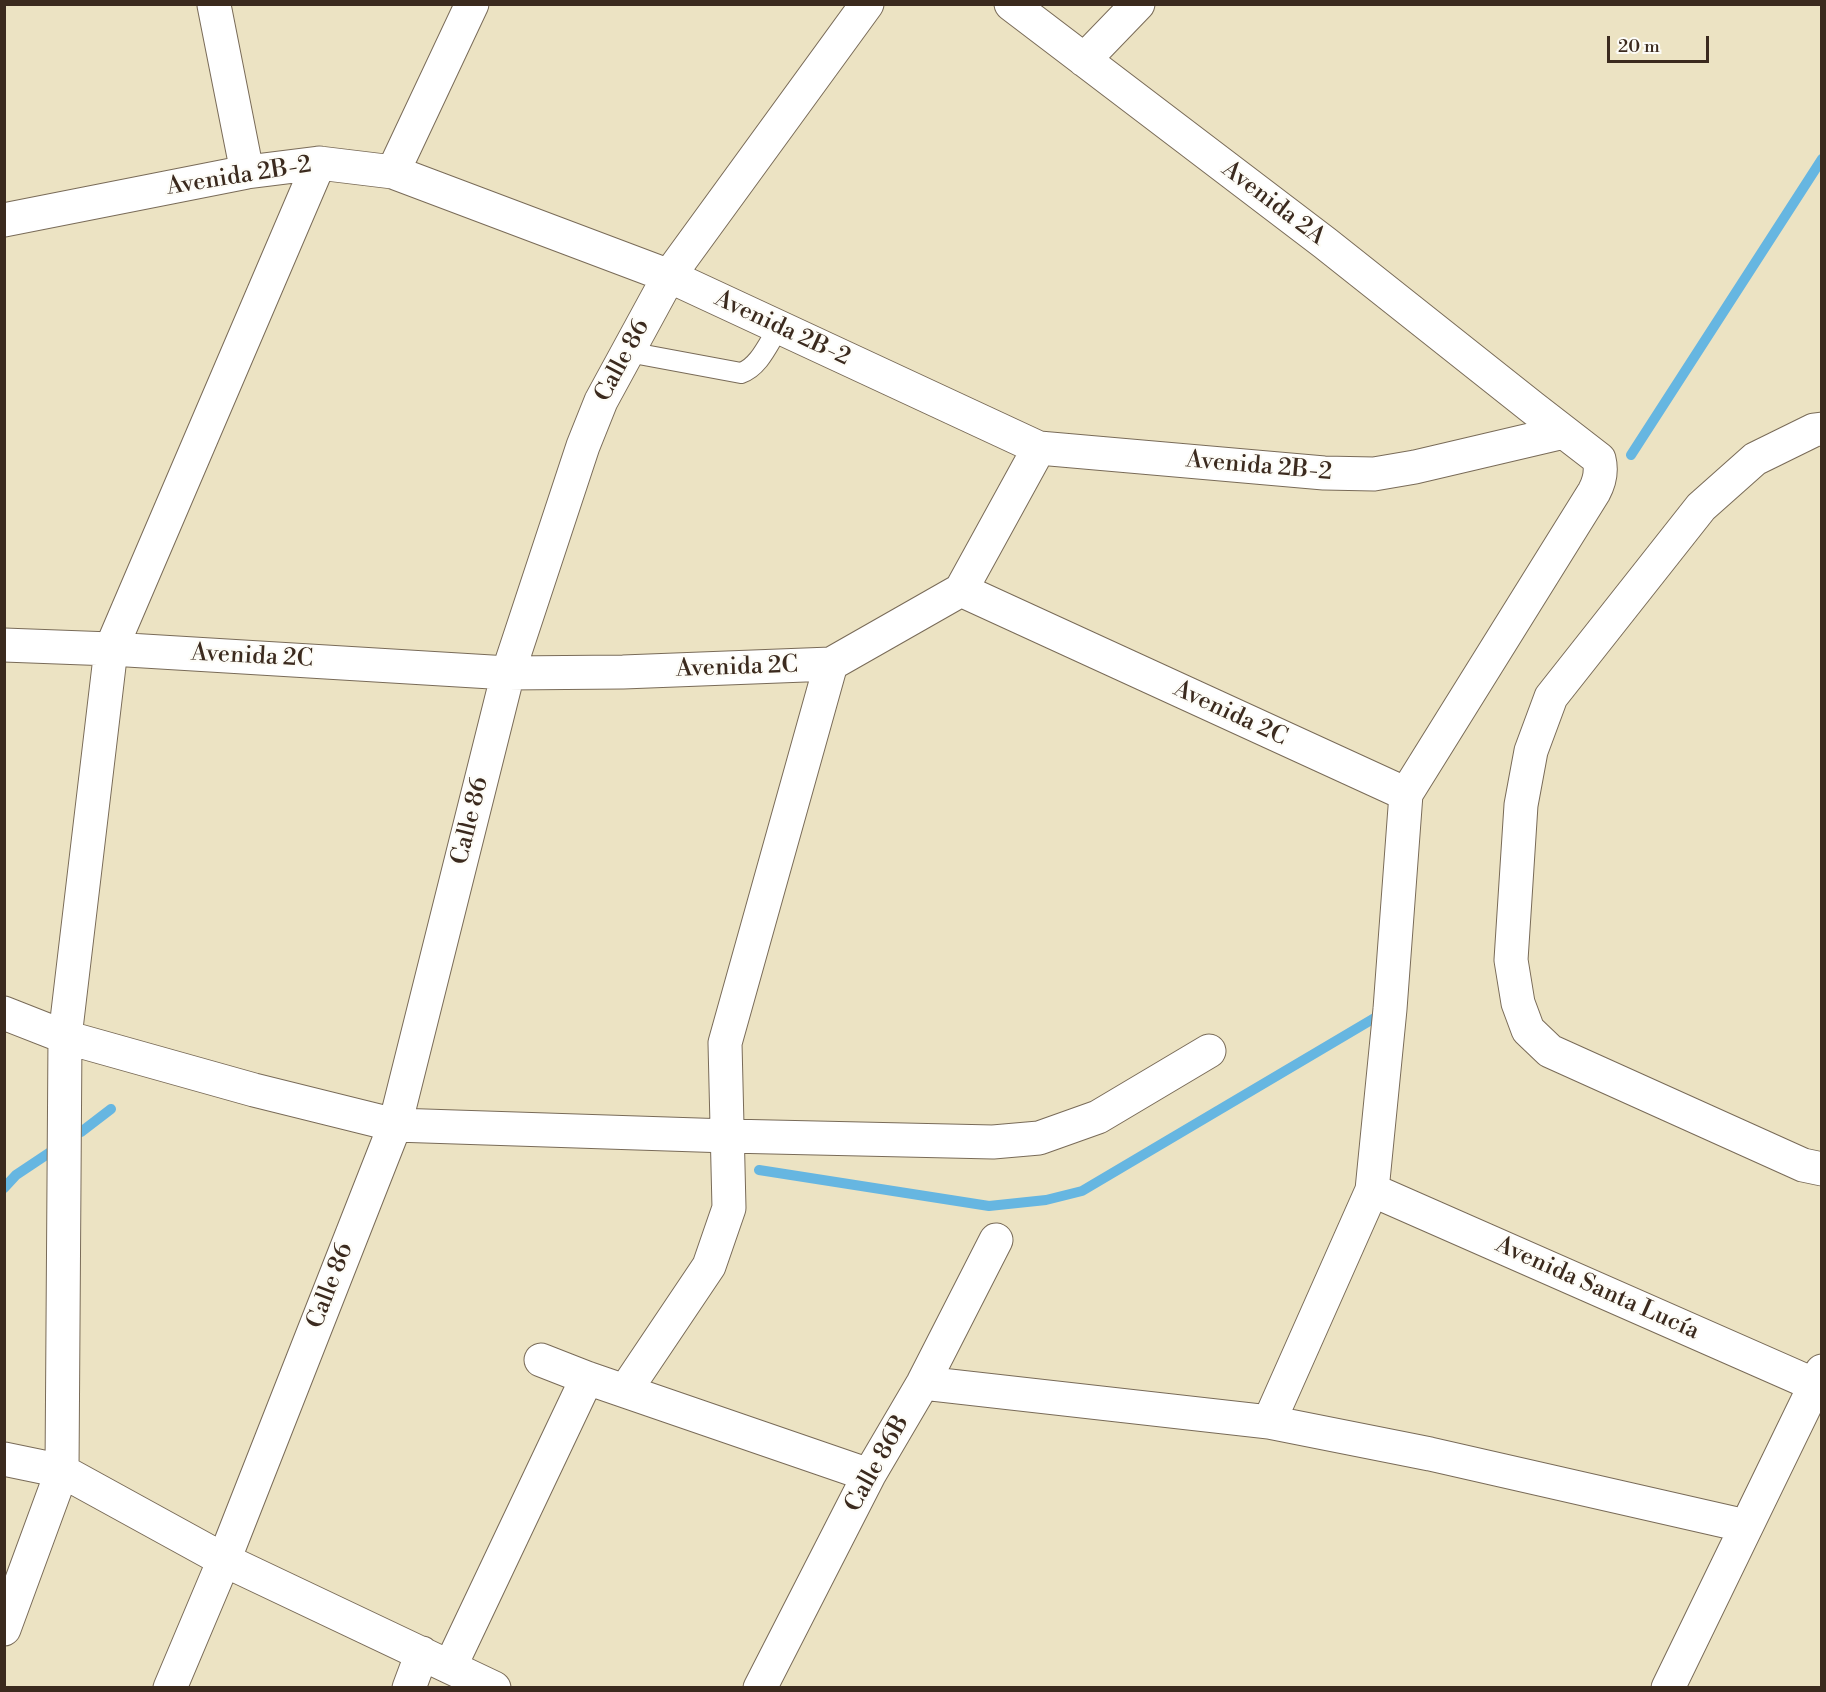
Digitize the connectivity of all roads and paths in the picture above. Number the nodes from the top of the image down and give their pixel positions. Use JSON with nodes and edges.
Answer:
{"nodes":[{"id":1,"x":472,"y":4,"type":"edge"},
{"id":2,"x":867,"y":4,"type":"edge"},
{"id":3,"x":1011,"y":4,"type":"edge"},
{"id":4,"x":1138,"y":4,"type":"edge"},
{"id":5,"x":214,"y":5,"type":"edge"},
{"id":6,"x":1084,"y":60,"type":"junction"},
{"id":7,"x":320,"y":163,"type":"junction"},
{"id":8,"x":247,"y":172,"type":"junction"},
{"id":9,"x":393,"y":172,"type":"junction"},
{"id":10,"x":4,"y":220,"type":"edge"},
{"id":11,"x":669,"y":276,"type":"junction"},
{"id":12,"x":779,"y":327,"type":"junction"},
{"id":13,"x":628,"y":352,"type":"junction"},
{"id":14,"x":1821,"y":429,"type":"edge"},
{"id":15,"x":1564,"y":432,"type":"junction"},
{"id":16,"x":1039,"y":448,"type":"junction"},
{"id":17,"x":961,"y":590,"type":"junction"},
{"id":18,"x":4,"y":645,"type":"edge"},
{"id":19,"x":111,"y":649,"type":"junction"},
{"id":20,"x":831,"y":664,"type":"junction"},
{"id":21,"x":508,"y":673,"type":"junction"},
{"id":22,"x":1406,"y":794,"type":"junction"},
{"id":23,"x":4,"y":1013,"type":"edge"},
{"id":24,"x":65,"y":1037,"type":"junction"},
{"id":25,"x":1209,"y":1051,"type":"dead end"},
{"id":26,"x":394,"y":1125,"type":"junction"},
{"id":27,"x":728,"y":1136,"type":"junction"},
{"id":28,"x":1821,"y":1169,"type":"edge"},
{"id":29,"x":1372,"y":1190,"type":"junction"},
{"id":30,"x":996,"y":1240,"type":"dead end"},
{"id":31,"x":541,"y":1360,"type":"dead end"},
{"id":32,"x":587,"y":1378,"type":"junction"},
{"id":33,"x":1819,"y":1381,"type":"edge"},
{"id":34,"x":923,"y":1383,"type":"junction"},
{"id":35,"x":625,"y":1391,"type":"junction"},
{"id":36,"x":1269,"y":1422,"type":"junction"},
{"id":37,"x":4,"y":1459,"type":"edge"},
{"id":38,"x":62,"y":1470,"type":"junction"},
{"id":39,"x":869,"y":1476,"type":"junction"},
{"id":40,"x":1746,"y":1526,"type":"junction"},
{"id":41,"x":224,"y":1560,"type":"junction"},
{"id":42,"x":4,"y":1629,"type":"edge"},
{"id":43,"x":436,"y":1660,"type":"junction"},
{"id":44,"x":170,"y":1688,"type":"edge"},
{"id":45,"x":409,"y":1688,"type":"edge"},
{"id":46,"x":494,"y":1688,"type":"edge"},
{"id":47,"x":760,"y":1688,"type":"edge"},
{"id":48,"x":1668,"y":1688,"type":"edge"}],
"edges":[{"from":1,"to":9,"type":"street"},
{"from":2,"to":11,"type":"street","name":"Calle 86"},
{"from":3,"to":6,"type":"street","name":"Avenida 2A"},
{"from":4,"to":6,"type":"street"},
{"from":5,"to":8,"type":"street"},
{"from":6,"to":15,"type":"street","name":"Avenida 2A"},
{"from":7,"to":8,"type":"street","name":"Avenida 2B-2"},
{"from":7,"to":9,"type":"street","name":"Avenida 2B-2"},
{"from":7,"to":19,"type":"street"},
{"from":8,"to":10,"type":"street","name":"Avenida 2B-2"},
{"from":9,"to":11,"type":"street","name":"Avenida 2B-2"},
{"from":11,"to":12,"type":"street","name":"Avenida 2B-2"},
{"from":11,"to":13,"type":"street","name":"Calle 86"},
{"from":12,"to":13,"type":"lane"},
{"from":12,"to":16,"type":"street","name":"Avenida 2B-2"},
{"from":13,"to":21,"type":"street","name":"Calle 86"},
{"from":14,"to":28,"type":"street"},
{"from":15,"to":16,"type":"street","name":"Avenida 2B-2"},
{"from":15,"to":22,"type":"street","name":"Avenida 2A"},
{"from":16,"to":17,"type":"street"},
{"from":17,"to":20,"type":"street","name":"Avenida 2C"},
{"from":17,"to":22,"type":"street","name":"Avenida 2C"},
{"from":18,"to":19,"type":"street","name":"Avenida 2C"},
{"from":19,"to":21,"type":"street","name":"Avenida 2C"},
{"from":19,"to":24,"type":"street"},
{"from":20,"to":21,"type":"street","name":"Avenida 2C"},
{"from":20,"to":27,"type":"street"},
{"from":21,"to":26,"type":"street","name":"Calle 86"},
{"from":22,"to":29,"type":"street"},
{"from":23,"to":24,"type":"street"},
{"from":24,"to":26,"type":"street"},
{"from":24,"to":38,"type":"street"},
{"from":25,"to":27,"type":"street"},
{"from":26,"to":27,"type":"street"},
{"from":26,"to":41,"type":"street","name":"Calle 86"},
{"from":27,"to":35,"type":"street"},
{"from":29,"to":33,"type":"street","name":"Avenida Santa Lucía"},
{"from":29,"to":36,"type":"street"},
{"from":30,"to":34,"type":"street","name":"Calle 86B"},
{"from":31,"to":32,"type":"street"},
{"from":32,"to":35,"type":"street"},
{"from":32,"to":43,"type":"street"},
{"from":33,"to":40,"type":"street"},
{"from":34,"to":36,"type":"street"},
{"from":34,"to":39,"type":"street","name":"Calle 86B"},
{"from":35,"to":39,"type":"street"},
{"from":36,"to":40,"type":"street"},
{"from":37,"to":38,"type":"street"},
{"from":38,"to":41,"type":"street"},
{"from":38,"to":42,"type":"street"},
{"from":39,"to":47,"type":"street","name":"Calle 86B"},
{"from":40,"to":48,"type":"street"},
{"from":41,"to":43,"type":"street"},
{"from":41,"to":44,"type":"street","name":"Calle 86"},
{"from":43,"to":45,"type":"street"},
{"from":43,"to":46,"type":"street"}]}
